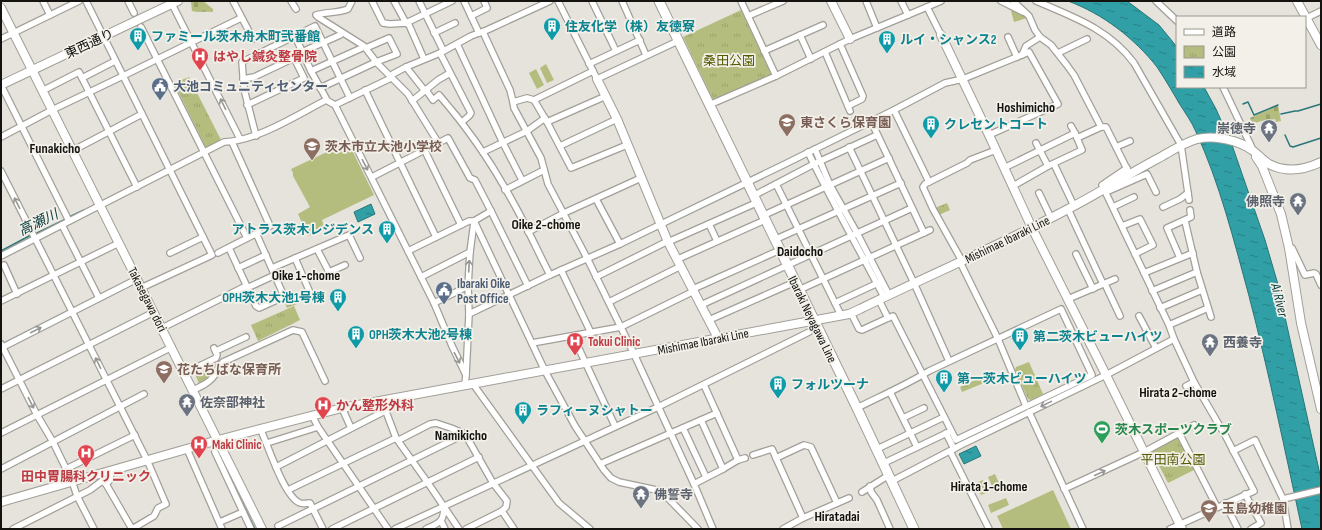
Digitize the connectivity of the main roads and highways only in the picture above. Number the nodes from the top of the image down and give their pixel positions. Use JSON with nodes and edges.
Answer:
{"nodes":[{"id":1,"x":659,"y":1,"type":"edge"},
{"id":2,"x":914,"y":529,"type":"edge"}],
"edges":[{"from":1,"to":2,"type":"main road","name":"Ibaraki Neyagawa Line"}]}
